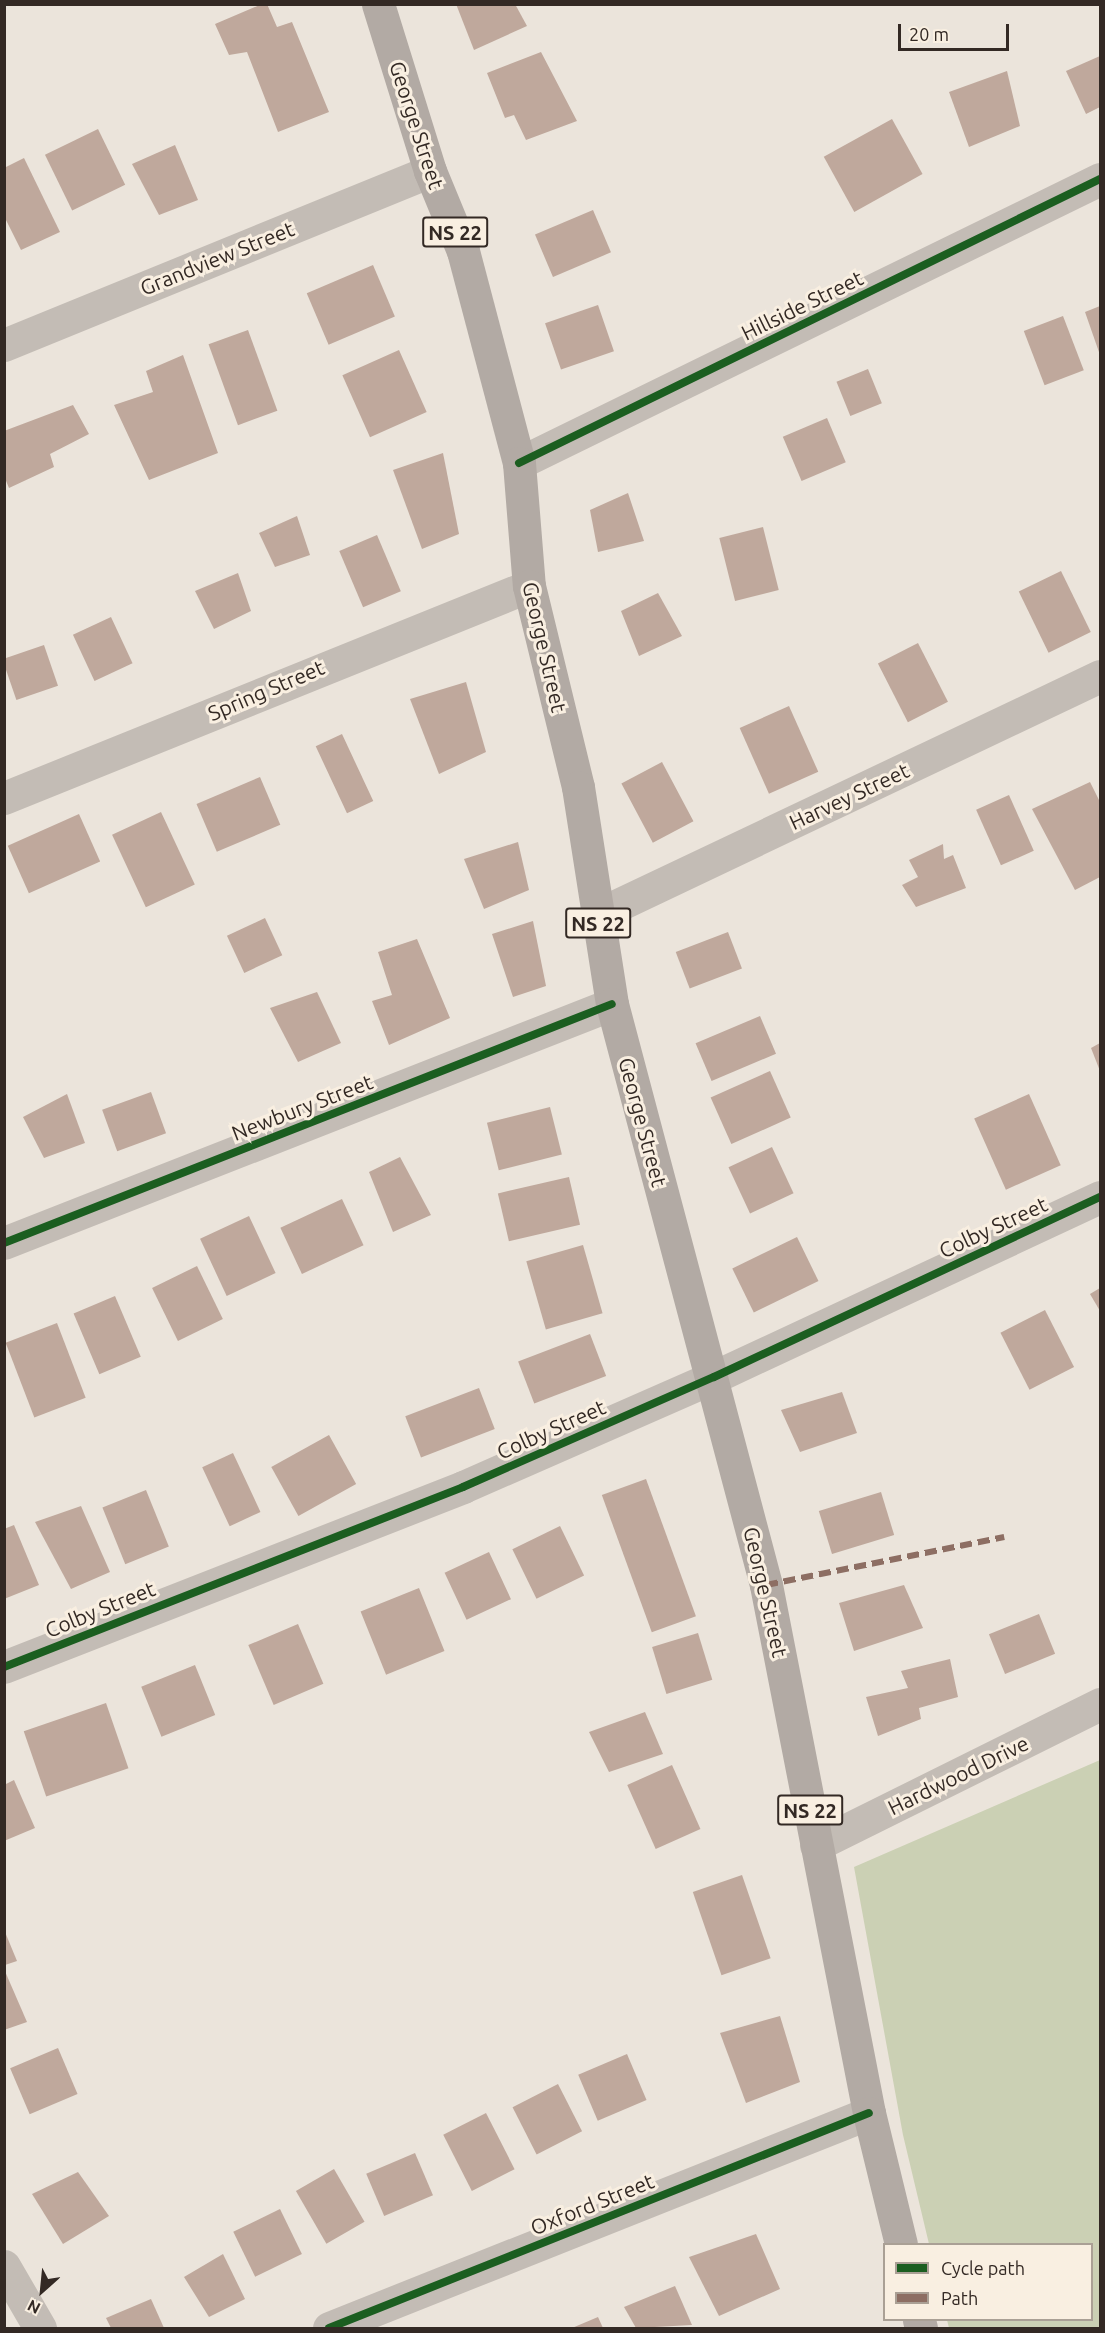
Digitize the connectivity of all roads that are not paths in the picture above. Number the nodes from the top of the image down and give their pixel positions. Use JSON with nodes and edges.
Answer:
{"nodes":[{"id":1,"x":378,"y":4,"type":"edge"},
{"id":2,"x":430,"y":171,"type":"junction"},
{"id":3,"x":1101,"y":179,"type":"edge"},
{"id":4,"x":4,"y":345,"type":"edge"},
{"id":5,"x":519,"y":463,"type":"junction"},
{"id":6,"x":529,"y":586,"type":"junction"},
{"id":7,"x":1101,"y":676,"type":"edge"},
{"id":8,"x":4,"y":798,"type":"edge"},
{"id":9,"x":597,"y":915,"type":"junction"},
{"id":10,"x":612,"y":1004,"type":"junction"},
{"id":11,"x":1101,"y":1197,"type":"edge"},
{"id":12,"x":4,"y":1244,"type":"edge"},
{"id":13,"x":714,"y":1377,"type":"junction"},
{"id":14,"x":4,"y":1667,"type":"edge"},
{"id":15,"x":1101,"y":1704,"type":"edge"},
{"id":16,"x":816,"y":1845,"type":"junction"},
{"id":17,"x":869,"y":2113,"type":"junction"},
{"id":18,"x":901,"y":2243,"type":"edge"},
{"id":19,"x":4,"y":2266,"type":"edge"},
{"id":20,"x":40,"y":2328,"type":"edge"},
{"id":21,"x":329,"y":2328,"type":"edge"}],
"edges":[{"from":1,"to":2,"type":"main road","name":"George Street","number":"NS 22"},
{"from":2,"to":4,"type":"street","name":"Grandview Street"},
{"from":2,"to":5,"type":"main road","name":"George Street","number":"NS 22"},
{"from":3,"to":5,"type":"street","name":"Hillside Street"},
{"from":5,"to":6,"type":"main road","name":"George Street","number":"NS 22"},
{"from":6,"to":8,"type":"street","name":"Spring Street"},
{"from":6,"to":9,"type":"main road","name":"George Street","number":"NS 22"},
{"from":7,"to":9,"type":"street","name":"Harvey Street"},
{"from":9,"to":10,"type":"main road","name":"George Street","number":"NS 22"},
{"from":10,"to":12,"type":"street","name":"Newbury Street"},
{"from":10,"to":13,"type":"main road","name":"George Street","number":"NS 22"},
{"from":11,"to":13,"type":"street","name":"Colby Street"},
{"from":13,"to":14,"type":"street","name":"Colby Street"},
{"from":13,"to":16,"type":"main road","name":"George Street","number":"NS 22"},
{"from":15,"to":16,"type":"street","name":"Hardwood Drive"},
{"from":16,"to":17,"type":"main road","name":"George Street","number":"NS 22"},
{"from":17,"to":18,"type":"main road","name":"George Street","number":"NS 22"},
{"from":17,"to":21,"type":"street","name":"Oxford Street"},
{"from":19,"to":20,"type":"street"}]}
